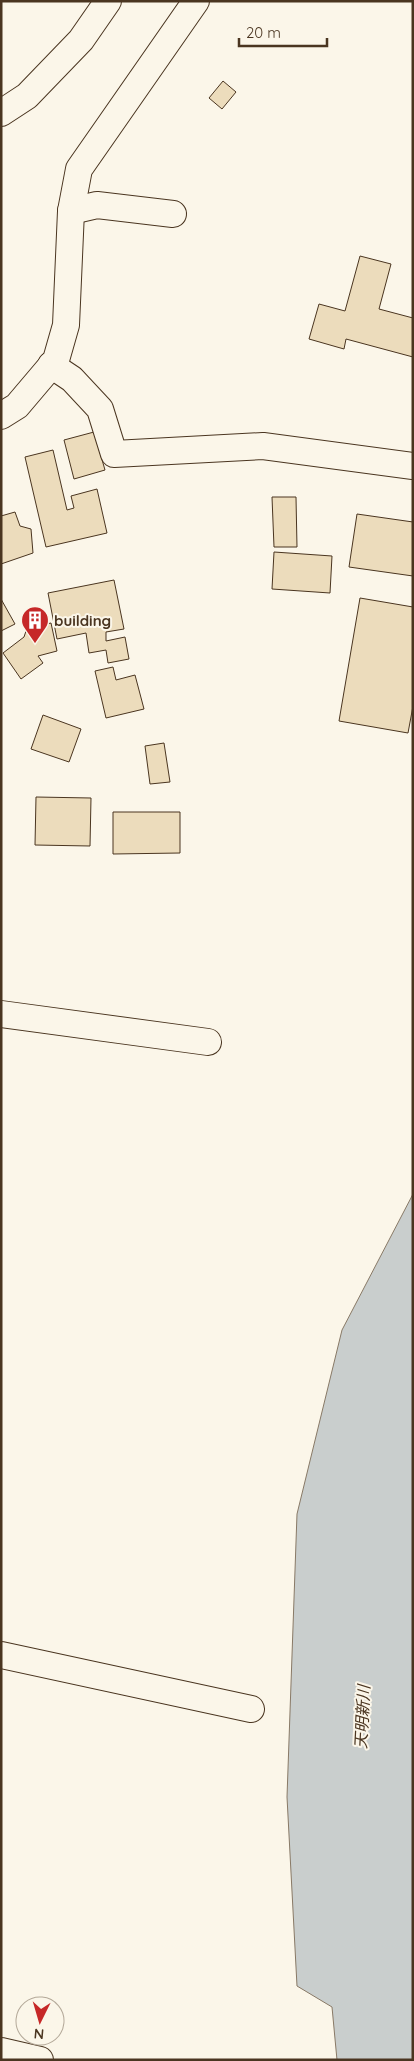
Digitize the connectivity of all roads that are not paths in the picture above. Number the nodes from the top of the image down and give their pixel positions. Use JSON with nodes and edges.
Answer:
{"nodes":[{"id":1,"x":108,"y":1,"type":"edge"},
{"id":2,"x":196,"y":1,"type":"edge"},
{"id":3,"x":1,"y":113,"type":"edge"},
{"id":4,"x":71,"y":211,"type":"junction"},
{"id":5,"x":173,"y":214,"type":"dead end"},
{"id":6,"x":51,"y":365,"type":"junction"},
{"id":7,"x":1,"y":416,"type":"edge"},
{"id":8,"x":413,"y":466,"type":"edge"},
{"id":9,"x":1,"y":1014,"type":"edge"},
{"id":10,"x":208,"y":1042,"type":"dead end"},
{"id":11,"x":1,"y":1655,"type":"edge"},
{"id":12,"x":251,"y":1709,"type":"dead end"},
{"id":13,"x":1,"y":2051,"type":"edge"},
{"id":14,"x":40,"y":2060,"type":"edge"}],
"edges":[{"from":1,"to":3,"type":"street"},
{"from":2,"to":4,"type":"street"},
{"from":4,"to":5,"type":"street"},
{"from":4,"to":6,"type":"street"},
{"from":6,"to":7,"type":"street"},
{"from":6,"to":8,"type":"street"},
{"from":9,"to":10,"type":"street"},
{"from":11,"to":12,"type":"street"},
{"from":13,"to":14,"type":"street"}]}
